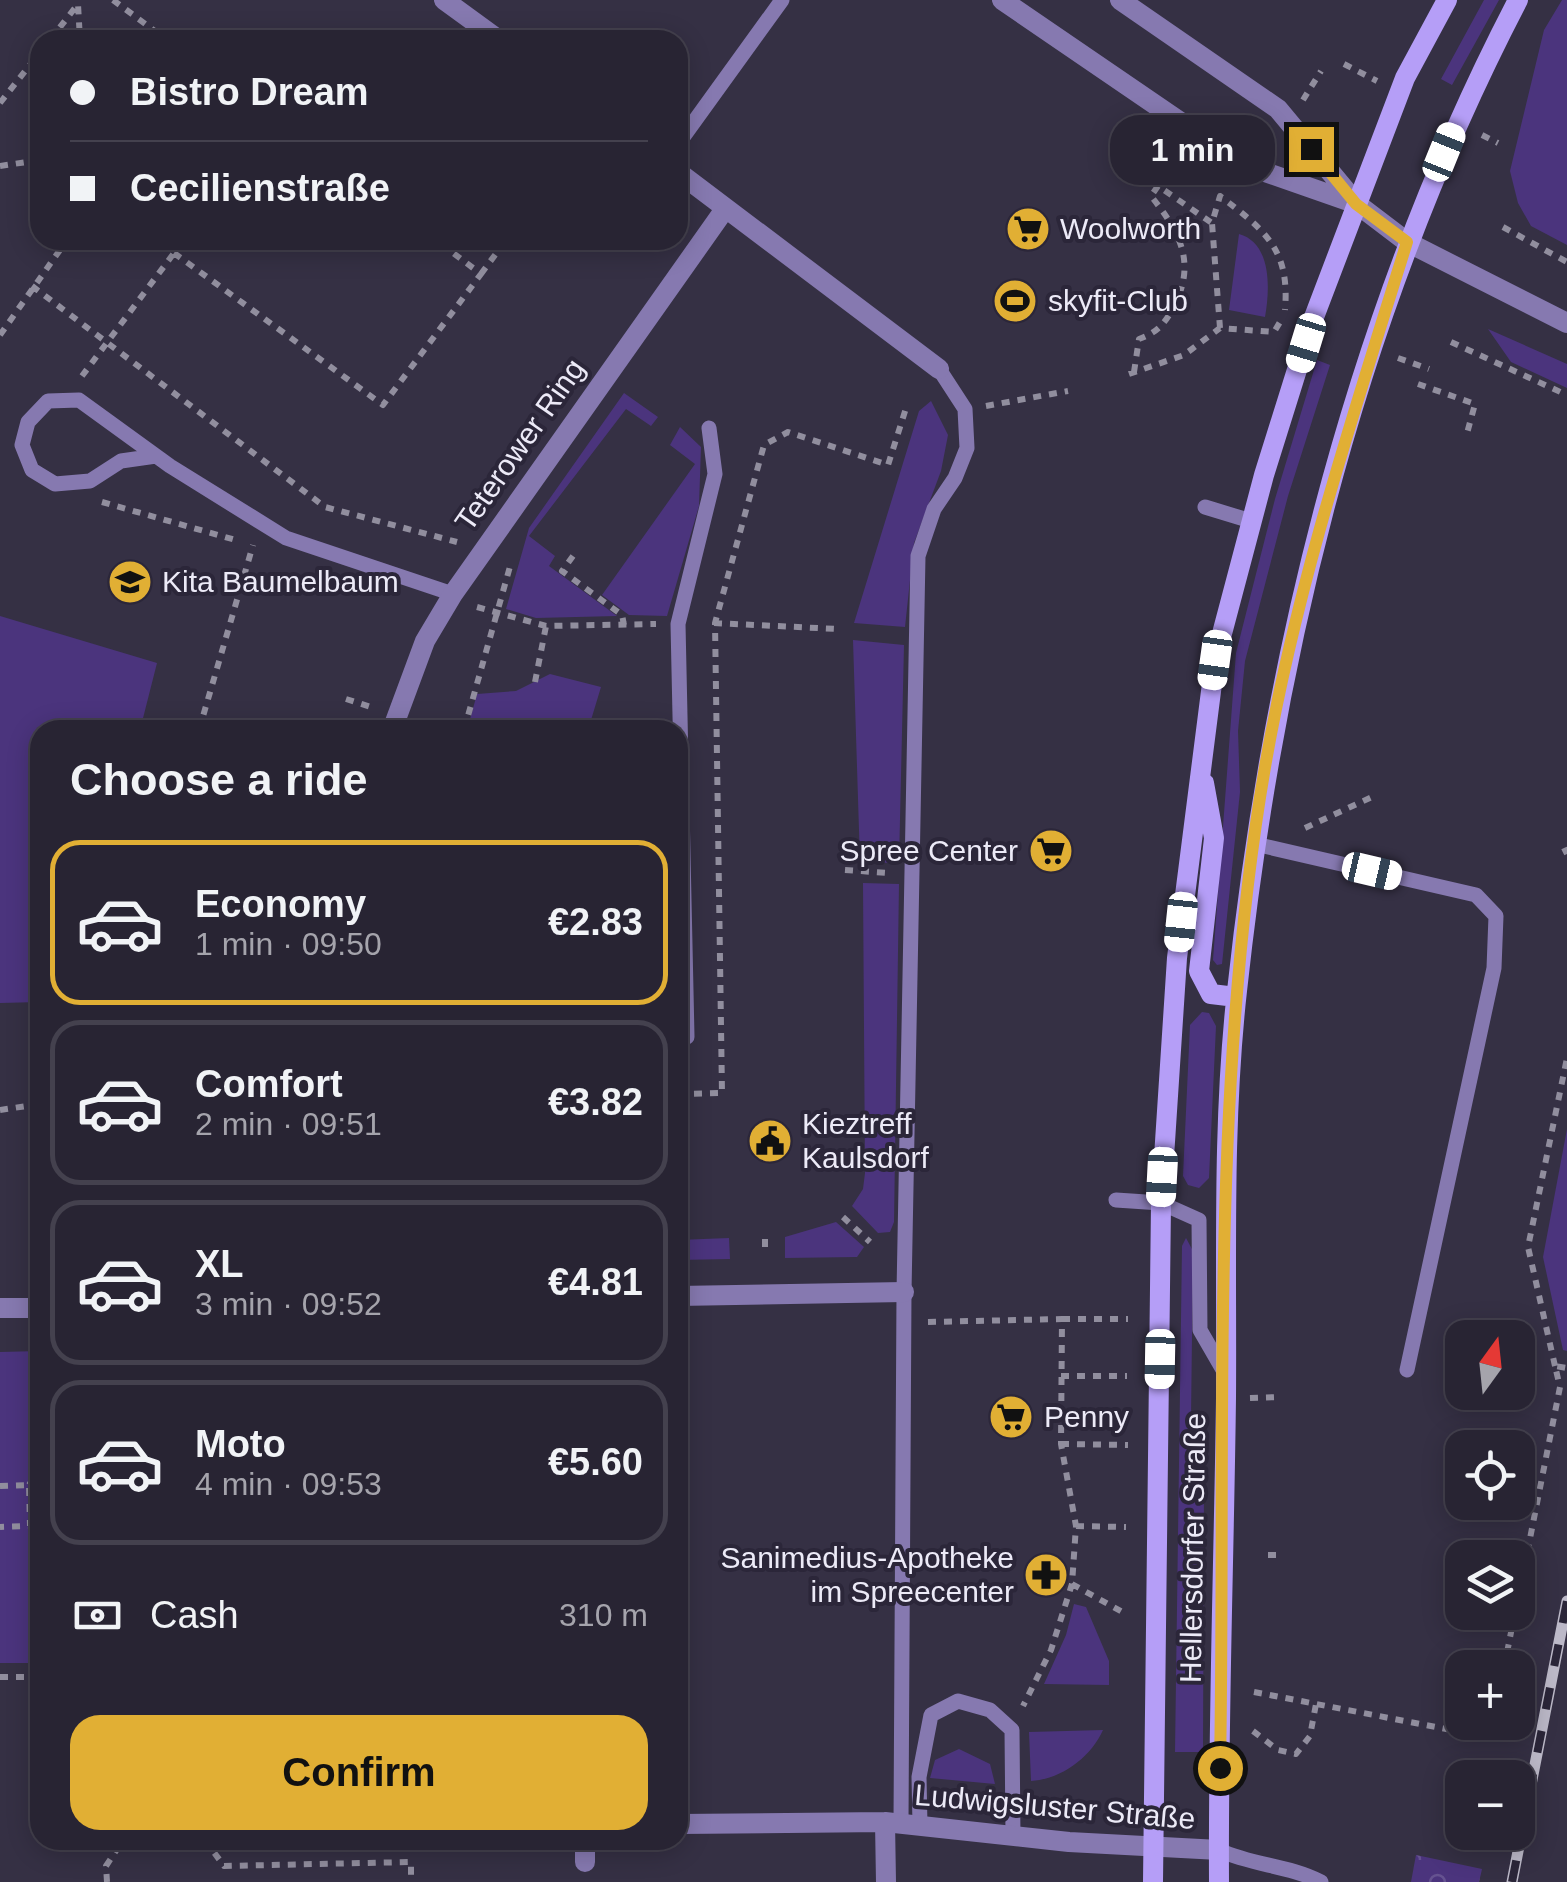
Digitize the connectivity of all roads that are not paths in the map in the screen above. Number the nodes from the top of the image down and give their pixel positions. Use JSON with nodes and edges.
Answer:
{"nodes":[{"id":1,"x":444,"y":0,"type":"edge"},
{"id":2,"x":782,"y":0,"type":"edge"},
{"id":3,"x":1002,"y":0,"type":"edge"},
{"id":4,"x":1120,"y":0,"type":"edge"},
{"id":5,"x":1447,"y":0,"type":"edge"},
{"id":6,"x":1518,"y":0,"type":"edge"},
{"id":7,"x":485,"y":30,"type":"edge"},
{"id":8,"x":688,"y":130,"type":"edge"},
{"id":9,"x":688,"y":180,"type":"edge"},
{"id":10,"x":1356,"y":204,"type":"junction"},
{"id":11,"x":725,"y":210,"type":"junction"},
{"id":12,"x":1407,"y":242,"type":"junction"},
{"id":13,"x":1567,"y":323,"type":"edge"},
{"id":14,"x":939,"y":369,"type":"joint"},
{"id":15,"x":709,"y":428,"type":"dead end"},
{"id":16,"x":156,"y":456,"type":"junction"},
{"id":17,"x":1205,"y":507,"type":"dead end"},
{"id":18,"x":1251,"y":521,"type":"junction"},
{"id":19,"x":453,"y":594,"type":"junction"},
{"id":20,"x":396,"y":720,"type":"edge"},
{"id":21,"x":680,"y":720,"type":"edge"},
{"id":22,"x":1201,"y":761,"type":"junction"},
{"id":23,"x":1255,"y":844,"type":"junction"},
{"id":24,"x":1236,"y":996,"type":"junction"},
{"id":25,"x":1116,"y":1200,"type":"dead end"},
{"id":26,"x":1161,"y":1203,"type":"junction"},
{"id":27,"x":904,"y":1292,"type":"junction"},
{"id":28,"x":688,"y":1296,"type":"edge"},
{"id":29,"x":0,"y":1308,"type":"edge"},
{"id":30,"x":30,"y":1308,"type":"edge"},
{"id":31,"x":1407,"y":1370,"type":"dead end"},
{"id":32,"x":1226,"y":1375,"type":"junction"},
{"id":33,"x":688,"y":1824,"type":"edge"},
{"id":34,"x":902,"y":1824,"type":"junction"},
{"id":35,"x":1013,"y":1836,"type":"junction"},
{"id":36,"x":1154,"y":1846,"type":"junction"},
{"id":37,"x":585,"y":1850,"type":"edge"},
{"id":38,"x":1219,"y":1850,"type":"junction"},
{"id":39,"x":585,"y":1862,"type":"dead end"},
{"id":40,"x":886,"y":1882,"type":"edge"},
{"id":41,"x":1153,"y":1882,"type":"edge"},
{"id":42,"x":1219,"y":1882,"type":"edge"},
{"id":43,"x":1322,"y":1882,"type":"edge"}],
"edges":[{"from":1,"to":7,"type":"street"},
{"from":2,"to":8,"type":"lane"},
{"from":3,"to":10,"type":"street"},
{"from":4,"to":10,"type":"street"},
{"from":5,"to":10,"type":"main road","name":"Hellersdorfer Straße"},
{"from":6,"to":12,"type":"main road","name":"Hellersdorfer Straße"},
{"from":9,"to":11,"type":"street"},
{"from":10,"to":12,"type":"street"},
{"from":10,"to":18,"type":"main road","name":"Hellersdorfer Straße"},
{"from":11,"to":14,"type":"street"},
{"from":11,"to":19,"type":"street","name":"Teterower Ring"},
{"from":12,"to":13,"type":"street"},
{"from":12,"to":23,"type":"main road","name":"Hellersdorfer Straße"},
{"from":14,"to":27,"type":"lane"},
{"from":15,"to":21,"type":"lane"},
{"from":16,"to":16,"type":"lane"},
{"from":16,"to":19,"type":"lane"},
{"from":17,"to":18,"type":"lane"},
{"from":18,"to":22,"type":"main road","name":"Hellersdorfer Straße"},
{"from":19,"to":20,"type":"street","name":"Teterower Ring"},
{"from":22,"to":24,"type":"main road"},
{"from":22,"to":26,"type":"main road","name":"Hellersdorfer Straße"},
{"from":23,"to":24,"type":"main road","name":"Hellersdorfer Straße"},
{"from":23,"to":31,"type":"lane"},
{"from":24,"to":32,"type":"main road","name":"Hellersdorfer Straße"},
{"from":25,"to":26,"type":"lane"},
{"from":26,"to":32,"type":"lane"},
{"from":26,"to":36,"type":"main road","name":"Hellersdorfer Straße"},
{"from":27,"to":28,"type":"street"},
{"from":27,"to":34,"type":"lane"},
{"from":29,"to":30,"type":"street"},
{"from":32,"to":38,"type":"main road","name":"Hellersdorfer Straße"},
{"from":33,"to":34,"type":"street","name":"Ludwigsluster Straße"},
{"from":34,"to":35,"type":"street","name":"Ludwigsluster Straße"},
{"from":34,"to":35,"type":"lane"},
{"from":34,"to":40,"type":"street","name":"Ludwigsluster Straße"},
{"from":35,"to":36,"type":"street","name":"Ludwigsluster Straße"},
{"from":36,"to":38,"type":"street","name":"Ludwigsluster Straße"},
{"from":36,"to":41,"type":"main road","name":"Hellersdorfer Straße"},
{"from":37,"to":39,"type":"street"},
{"from":38,"to":42,"type":"main road","name":"Hellersdorfer Straße"},
{"from":38,"to":43,"type":"lane"}]}
